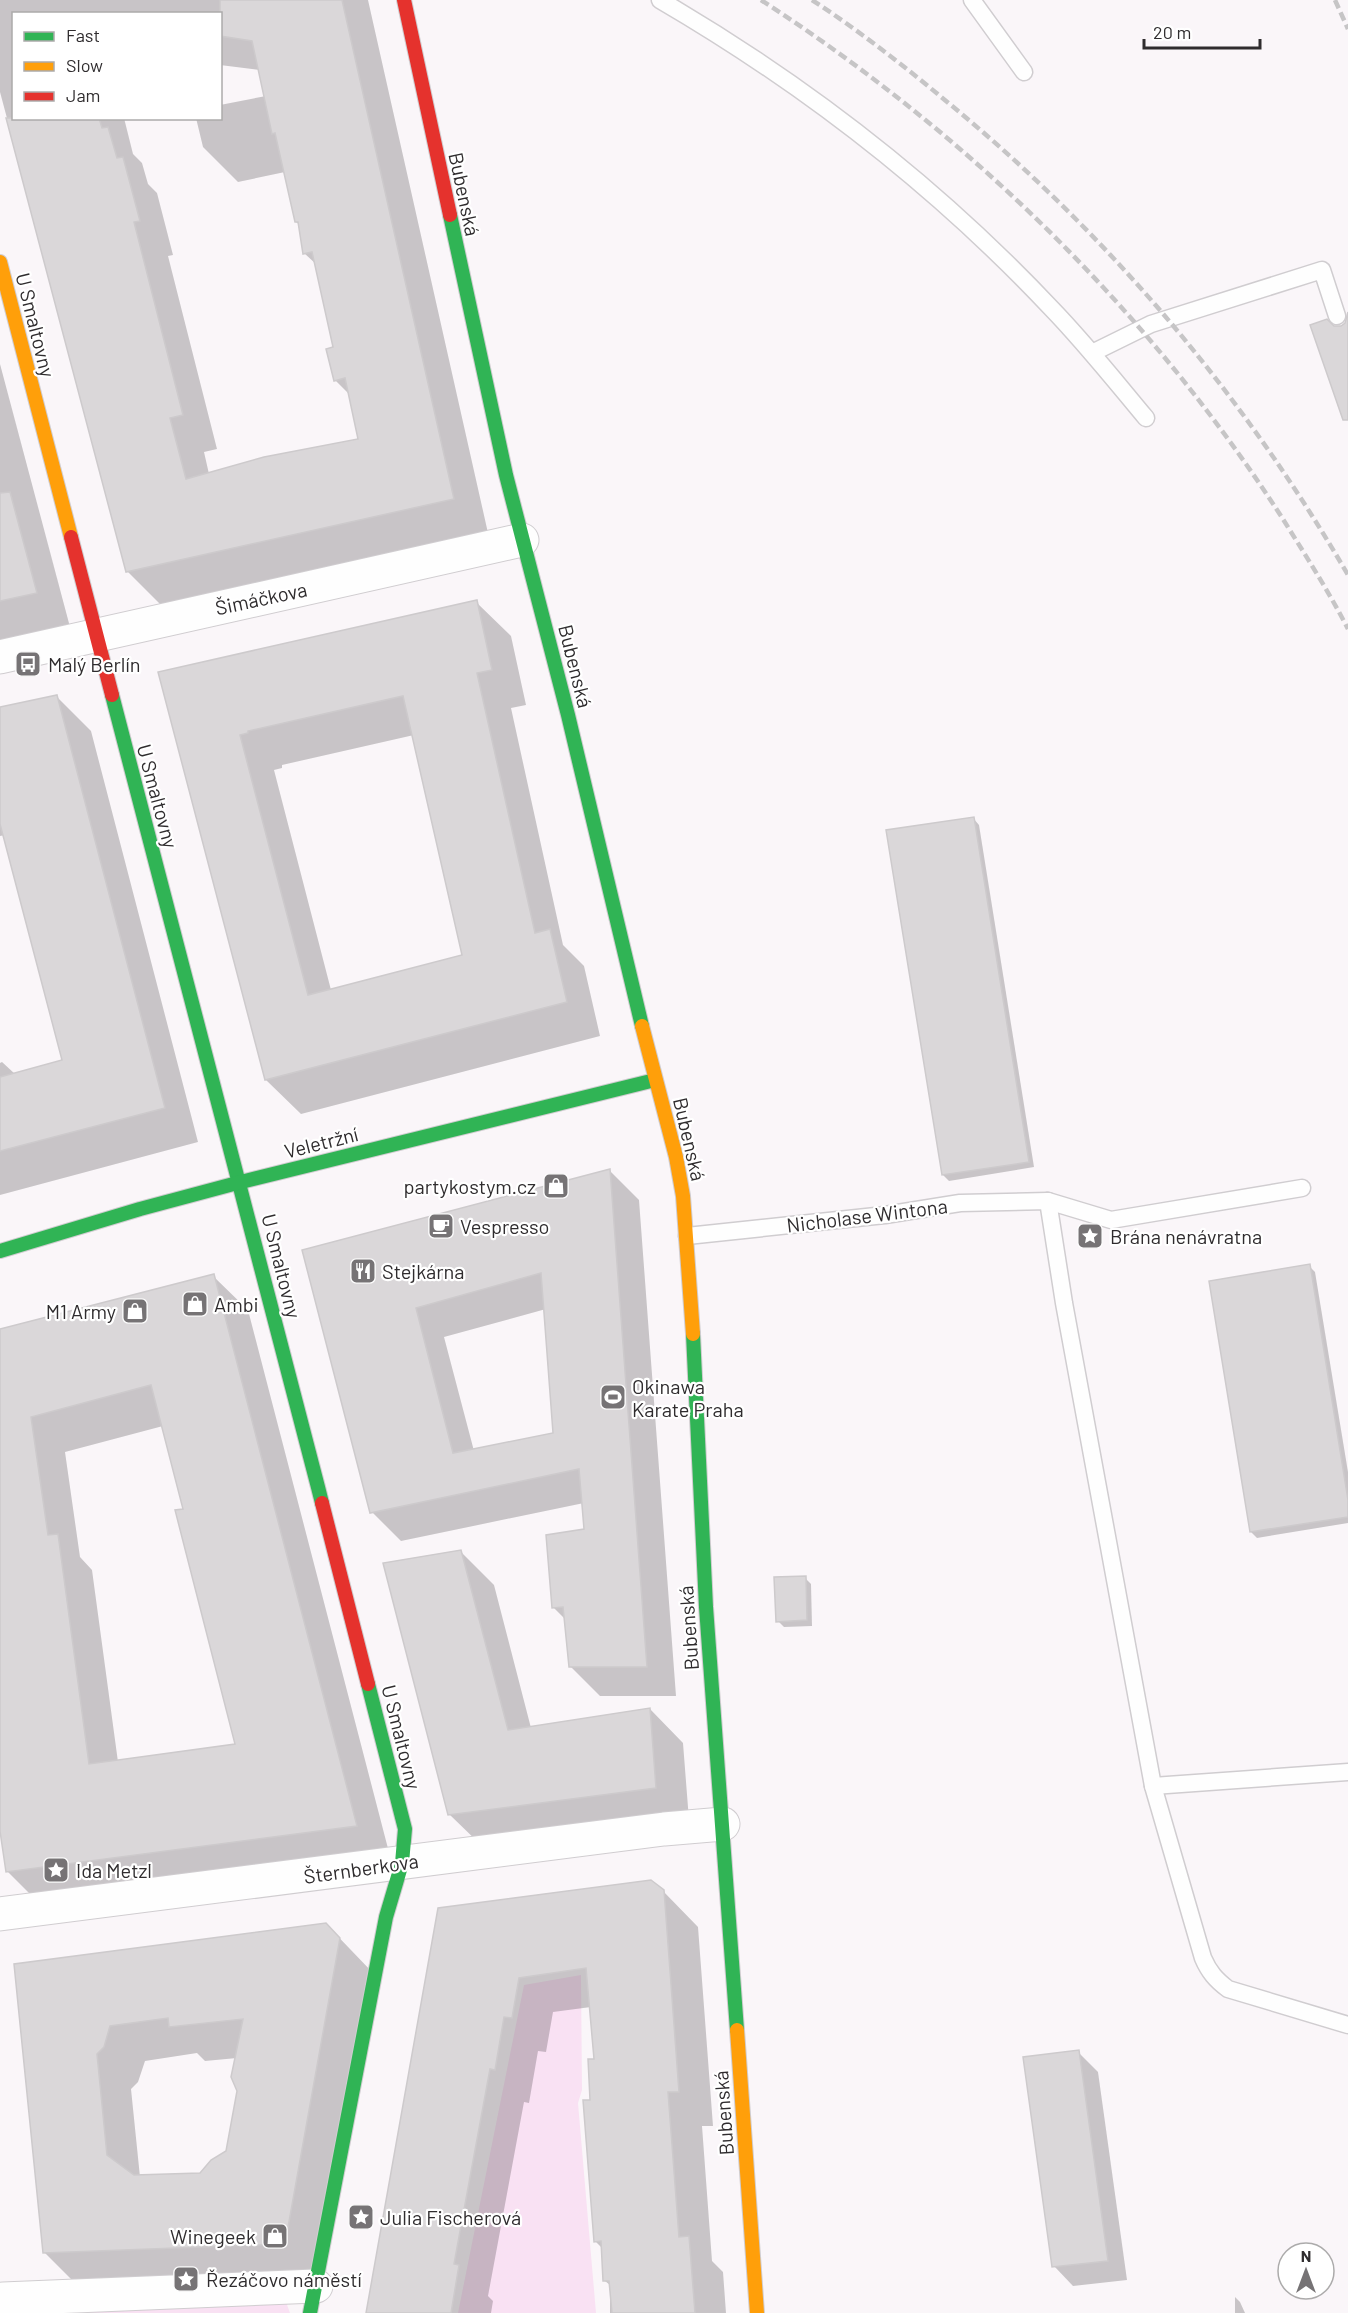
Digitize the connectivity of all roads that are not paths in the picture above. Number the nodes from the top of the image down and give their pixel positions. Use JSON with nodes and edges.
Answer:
{"nodes":[{"id":1,"x":404,"y":0,"type":"edge"},
{"id":2,"x":660,"y":0,"type":"edge"},
{"id":3,"x":972,"y":0,"type":"edge"},
{"id":4,"x":1024,"y":72,"type":"dead end"},
{"id":5,"x":0,"y":262,"type":"edge"},
{"id":6,"x":1336,"y":316,"type":"dead end"},
{"id":7,"x":1092,"y":353,"type":"junction"},
{"id":8,"x":1146,"y":418,"type":"dead end"},
{"id":9,"x":522,"y":540,"type":"junction"},
{"id":10,"x":96,"y":634,"type":"junction"},
{"id":11,"x":0,"y":657,"type":"edge"},
{"id":12,"x":655,"y":1080,"type":"junction"},
{"id":13,"x":241,"y":1182,"type":"junction"},
{"id":14,"x":1302,"y":1188,"type":"dead end"},
{"id":15,"x":1048,"y":1201,"type":"junction"},
{"id":16,"x":687,"y":1236,"type":"junction"},
{"id":17,"x":0,"y":1251,"type":"edge"},
{"id":18,"x":1348,"y":1772,"type":"edge"},
{"id":19,"x":1153,"y":1786,"type":"junction"},
{"id":20,"x":723,"y":1824,"type":"junction"},
{"id":21,"x":402,"y":1863,"type":"junction"},
{"id":22,"x":0,"y":1914,"type":"edge"},
{"id":23,"x":1348,"y":2025,"type":"edge"},
{"id":24,"x":3,"y":2295,"type":"edge"},
{"id":25,"x":313,"y":2300,"type":"edge"},
{"id":26,"x":757,"y":2313,"type":"edge"}],
"edges":[{"from":1,"to":9,"type":"main road","name":"Bubenská"},
{"from":2,"to":7,"type":"lane"},
{"from":3,"to":4,"type":"lane"},
{"from":5,"to":10,"type":"main road","name":"U Smaltovny"},
{"from":6,"to":7,"type":"lane"},
{"from":7,"to":8,"type":"lane"},
{"from":9,"to":10,"type":"street","name":"Šimáčkova"},
{"from":9,"to":12,"type":"main road","name":"Bubenská"},
{"from":10,"to":11,"type":"street","name":"Šimáčkova"},
{"from":10,"to":13,"type":"main road","name":"U Smaltovny"},
{"from":12,"to":13,"type":"main road","name":"Veletržní"},
{"from":12,"to":16,"type":"main road","name":"Bubenská"},
{"from":13,"to":17,"type":"main road","name":"Veletržní"},
{"from":13,"to":21,"type":"main road","name":"U Smaltovny"},
{"from":14,"to":15,"type":"lane","name":"Nicholase Wintona"},
{"from":15,"to":16,"type":"lane","name":"Nicholase Wintona"},
{"from":15,"to":19,"type":"lane"},
{"from":16,"to":20,"type":"main road","name":"Bubenská"},
{"from":18,"to":19,"type":"lane"},
{"from":19,"to":23,"type":"lane"},
{"from":20,"to":21,"type":"street","name":"Šternberkova"},
{"from":20,"to":26,"type":"main road","name":"Bubenská"},
{"from":21,"to":22,"type":"street","name":"Šternberkova"},
{"from":21,"to":25,"type":"main road","name":"U Smaltovny"},
{"from":24,"to":25,"type":"street"}]}
